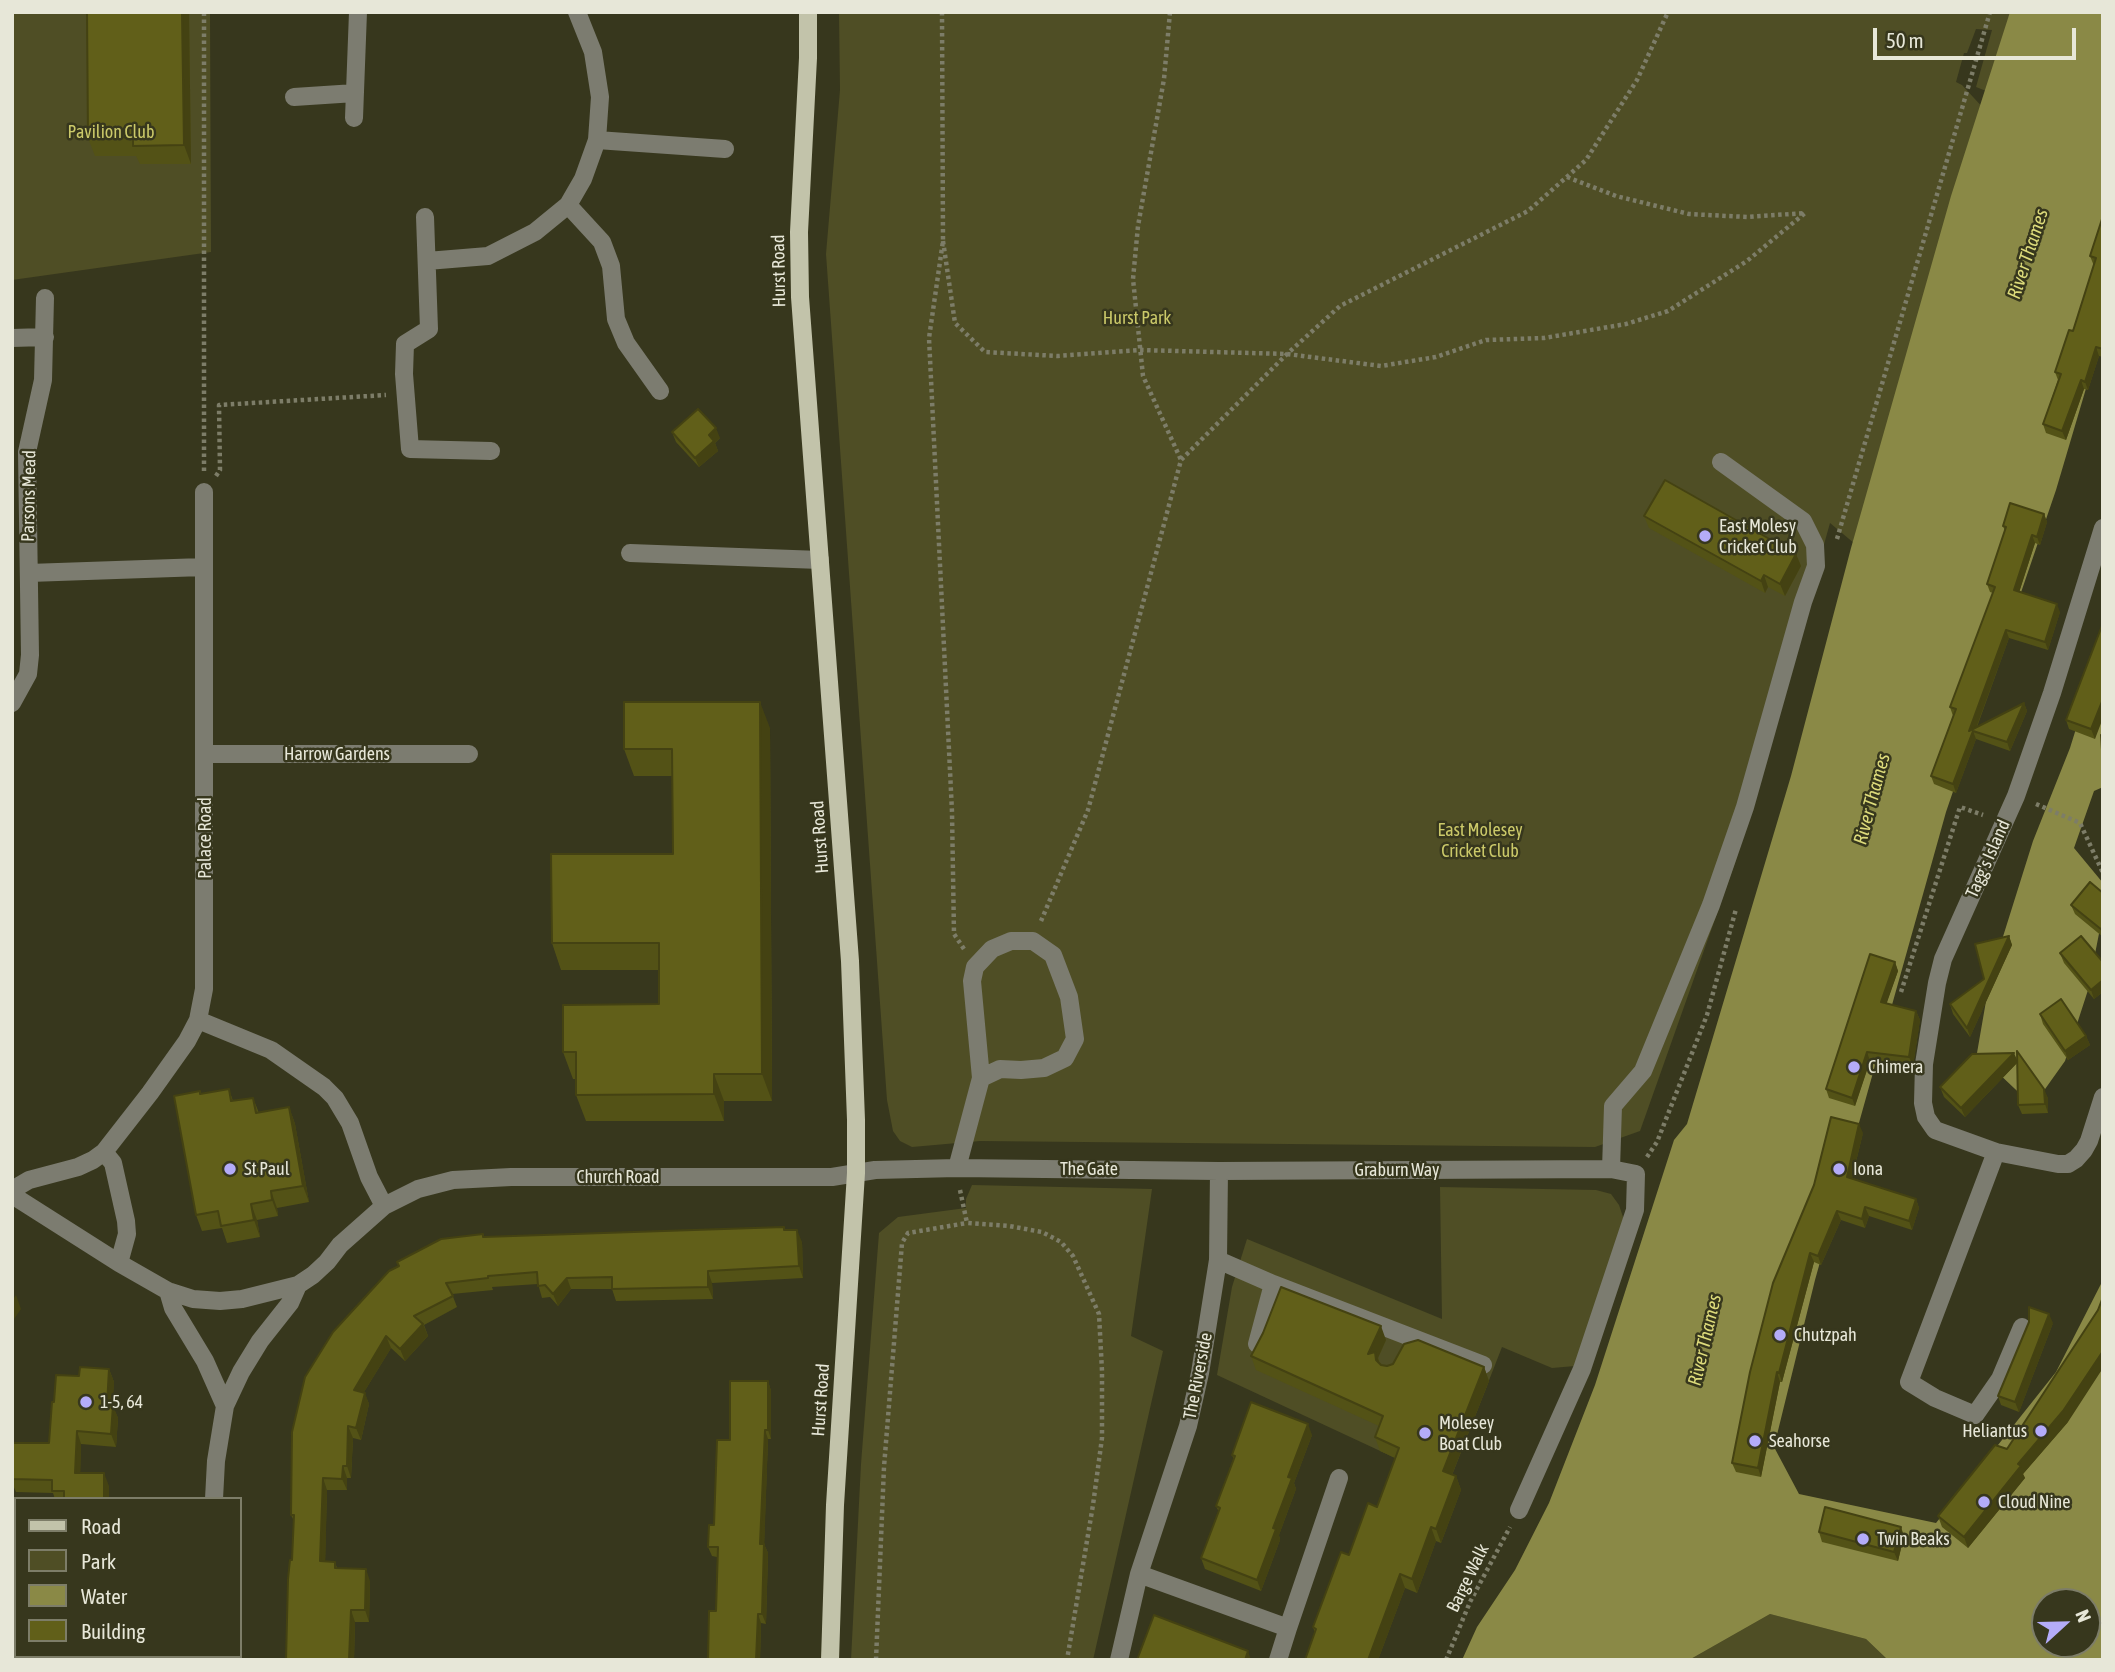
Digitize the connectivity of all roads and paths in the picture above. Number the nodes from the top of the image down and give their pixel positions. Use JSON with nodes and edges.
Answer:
{"nodes":[{"id":1,"x":204,"y":12,"type":"edge"},
{"id":2,"x":358,"y":12,"type":"edge"},
{"id":3,"x":576,"y":12,"type":"edge"},
{"id":4,"x":808,"y":12,"type":"edge"},
{"id":5,"x":942,"y":12,"type":"edge"},
{"id":6,"x":1170,"y":12,"type":"edge"},
{"id":7,"x":1668,"y":12,"type":"edge"},
{"id":8,"x":1990,"y":12,"type":"edge"},
{"id":9,"x":355,"y":93,"type":"junction"},
{"id":10,"x":294,"y":97,"type":"dead end"},
{"id":11,"x":354,"y":118,"type":"dead end"},
{"id":12,"x":597,"y":140,"type":"junction"},
{"id":13,"x":725,"y":149,"type":"dead end"},
{"id":14,"x":1567,"y":177,"type":"junction"},
{"id":15,"x":568,"y":205,"type":"junction"},
{"id":16,"x":425,"y":217,"type":"dead end"},
{"id":17,"x":943,"y":241,"type":"junction"},
{"id":18,"x":427,"y":261,"type":"junction"},
{"id":19,"x":45,"y":298,"type":"dead end"},
{"id":20,"x":45,"y":337,"type":"junction"},
{"id":21,"x":12,"y":338,"type":"edge"},
{"id":22,"x":1140,"y":350,"type":"junction"},
{"id":23,"x":1287,"y":354,"type":"junction"},
{"id":24,"x":404,"y":373,"type":"junction"},
{"id":25,"x":660,"y":391,"type":"dead end"},
{"id":26,"x":492,"y":451,"type":"dead end"},
{"id":27,"x":1181,"y":460,"type":"junction"},
{"id":28,"x":1721,"y":463,"type":"dead end"},
{"id":29,"x":204,"y":492,"type":"junction"},
{"id":30,"x":2103,"y":528,"type":"edge"},
{"id":31,"x":1836,"y":543,"type":"dead end"},
{"id":32,"x":630,"y":553,"type":"dead end"},
{"id":33,"x":820,"y":560,"type":"junction"},
{"id":34,"x":203,"y":567,"type":"junction"},
{"id":35,"x":29,"y":573,"type":"junction"},
{"id":36,"x":12,"y":703,"type":"edge"},
{"id":37,"x":205,"y":754,"type":"junction"},
{"id":38,"x":469,"y":754,"type":"dead end"},
{"id":39,"x":2038,"y":804,"type":"dead end"},
{"id":40,"x":1960,"y":807,"type":"dead end"},
{"id":41,"x":2103,"y":873,"type":"edge"},
{"id":42,"x":1033,"y":941,"type":"junction"},
{"id":43,"x":975,"y":967,"type":"junction"},
{"id":44,"x":1901,"y":992,"type":"dead end"},
{"id":45,"x":198,"y":1020,"type":"junction"},
{"id":46,"x":981,"y":1078,"type":"junction"},
{"id":47,"x":2103,"y":1097,"type":"edge"},
{"id":48,"x":104,"y":1152,"type":"junction"},
{"id":49,"x":1996,"y":1152,"type":"junction"},
{"id":50,"x":957,"y":1168,"type":"junction"},
{"id":51,"x":1611,"y":1169,"type":"junction"},
{"id":52,"x":1156,"y":1170,"type":"joint"},
{"id":53,"x":1219,"y":1171,"type":"junction"},
{"id":54,"x":856,"y":1173,"type":"junction"},
{"id":55,"x":12,"y":1193,"type":"edge"},
{"id":56,"x":384,"y":1206,"type":"junction"},
{"id":57,"x":967,"y":1223,"type":"junction"},
{"id":58,"x":1218,"y":1260,"type":"junction"},
{"id":59,"x":119,"y":1263,"type":"junction"},
{"id":60,"x":298,"y":1284,"type":"junction"},
{"id":61,"x":1273,"y":1284,"type":"junction"},
{"id":62,"x":168,"y":1291,"type":"junction"},
{"id":63,"x":2022,"y":1327,"type":"dead end"},
{"id":64,"x":1257,"y":1344,"type":"edge"},
{"id":65,"x":1483,"y":1365,"type":"edge"},
{"id":66,"x":225,"y":1406,"type":"junction"},
{"id":67,"x":1339,"y":1478,"type":"dead end"},
{"id":68,"x":214,"y":1497,"type":"edge"},
{"id":69,"x":1519,"y":1510,"type":"joint"},
{"id":70,"x":1139,"y":1574,"type":"junction"},
{"id":71,"x":1288,"y":1628,"type":"junction"},
{"id":72,"x":830,"y":1660,"type":"edge"},
{"id":73,"x":876,"y":1660,"type":"edge"},
{"id":74,"x":1067,"y":1660,"type":"edge"},
{"id":75,"x":1119,"y":1660,"type":"edge"},
{"id":76,"x":1278,"y":1660,"type":"edge"},
{"id":77,"x":1446,"y":1660,"type":"edge"}],
"edges":[{"from":1,"to":29,"type":"path"},
{"from":2,"to":9,"type":"street"},
{"from":3,"to":12,"type":"street"},
{"from":4,"to":33,"type":"main road","name":"Hurst Road"},
{"from":5,"to":17,"type":"path"},
{"from":6,"to":22,"type":"path"},
{"from":7,"to":14,"type":"path"},
{"from":8,"to":31,"type":"path"},
{"from":9,"to":10,"type":"street"},
{"from":9,"to":11,"type":"street"},
{"from":12,"to":13,"type":"street"},
{"from":12,"to":15,"type":"street"},
{"from":14,"to":23,"type":"path"},
{"from":14,"to":23,"type":"path"},
{"from":15,"to":18,"type":"street"},
{"from":15,"to":25,"type":"street"},
{"from":16,"to":18,"type":"street"},
{"from":17,"to":22,"type":"path"},
{"from":17,"to":43,"type":"path"},
{"from":18,"to":24,"type":"street"},
{"from":19,"to":20,"type":"street","name":"Parsons Mead"},
{"from":20,"to":21,"type":"street"},
{"from":20,"to":35,"type":"street","name":"Parsons Mead"},
{"from":22,"to":23,"type":"path"},
{"from":22,"to":27,"type":"path"},
{"from":23,"to":27,"type":"path"},
{"from":24,"to":26,"type":"street"},
{"from":24,"to":29,"type":"path"},
{"from":27,"to":42,"type":"path"},
{"from":28,"to":51,"type":"street"},
{"from":29,"to":34,"type":"street","name":"Palace Road"},
{"from":30,"to":49,"type":"street","name":"Tagg's Island"},
{"from":32,"to":33,"type":"street"},
{"from":33,"to":54,"type":"main road","name":"Hurst Road"},
{"from":34,"to":35,"type":"street"},
{"from":34,"to":37,"type":"street","name":"Palace Road"},
{"from":35,"to":36,"type":"street","name":"Parsons Mead"},
{"from":37,"to":38,"type":"street","name":"Harrow Gardens"},
{"from":37,"to":45,"type":"street","name":"Palace Road"},
{"from":39,"to":41,"type":"path"},
{"from":40,"to":44,"type":"path"},
{"from":42,"to":43,"type":"street"},
{"from":42,"to":46,"type":"street"},
{"from":43,"to":46,"type":"street"},
{"from":45,"to":48,"type":"street","name":"Palace Road"},
{"from":45,"to":56,"type":"street"},
{"from":46,"to":50,"type":"street"},
{"from":47,"to":49,"type":"street","name":"Tagg's Island"},
{"from":48,"to":55,"type":"street","name":"Palace Road"},
{"from":48,"to":59,"type":"street"},
{"from":49,"to":63,"type":"street"},
{"from":50,"to":52,"type":"street","name":"The Gate"},
{"from":50,"to":54,"type":"street"},
{"from":50,"to":57,"type":"path"},
{"from":51,"to":53,"type":"street","name":"Graburn Way"},
{"from":51,"to":69,"type":"street","name":"Graburn Way"},
{"from":52,"to":53,"type":"street","name":"Graburn Way"},
{"from":53,"to":58,"type":"street","name":"The Riverside"},
{"from":54,"to":56,"type":"street","name":"Church Road"},
{"from":54,"to":72,"type":"main road","name":"Hurst Road"},
{"from":55,"to":59,"type":"street","name":"Church Road"},
{"from":56,"to":60,"type":"street","name":"Church Road"},
{"from":57,"to":73,"type":"path"},
{"from":57,"to":74,"type":"path"},
{"from":58,"to":61,"type":"street"},
{"from":58,"to":70,"type":"street","name":"The Riverside"},
{"from":59,"to":62,"type":"street","name":"Church Road"},
{"from":60,"to":62,"type":"street","name":"Church Road"},
{"from":60,"to":66,"type":"street"},
{"from":61,"to":64,"type":"street"},
{"from":61,"to":65,"type":"street"},
{"from":62,"to":66,"type":"street"},
{"from":66,"to":68,"type":"street"},
{"from":67,"to":71,"type":"street"},
{"from":69,"to":77,"type":"path","name":"Barge Walk"},
{"from":70,"to":71,"type":"street"},
{"from":70,"to":75,"type":"street","name":"The Riverside"},
{"from":71,"to":76,"type":"street"}]}
